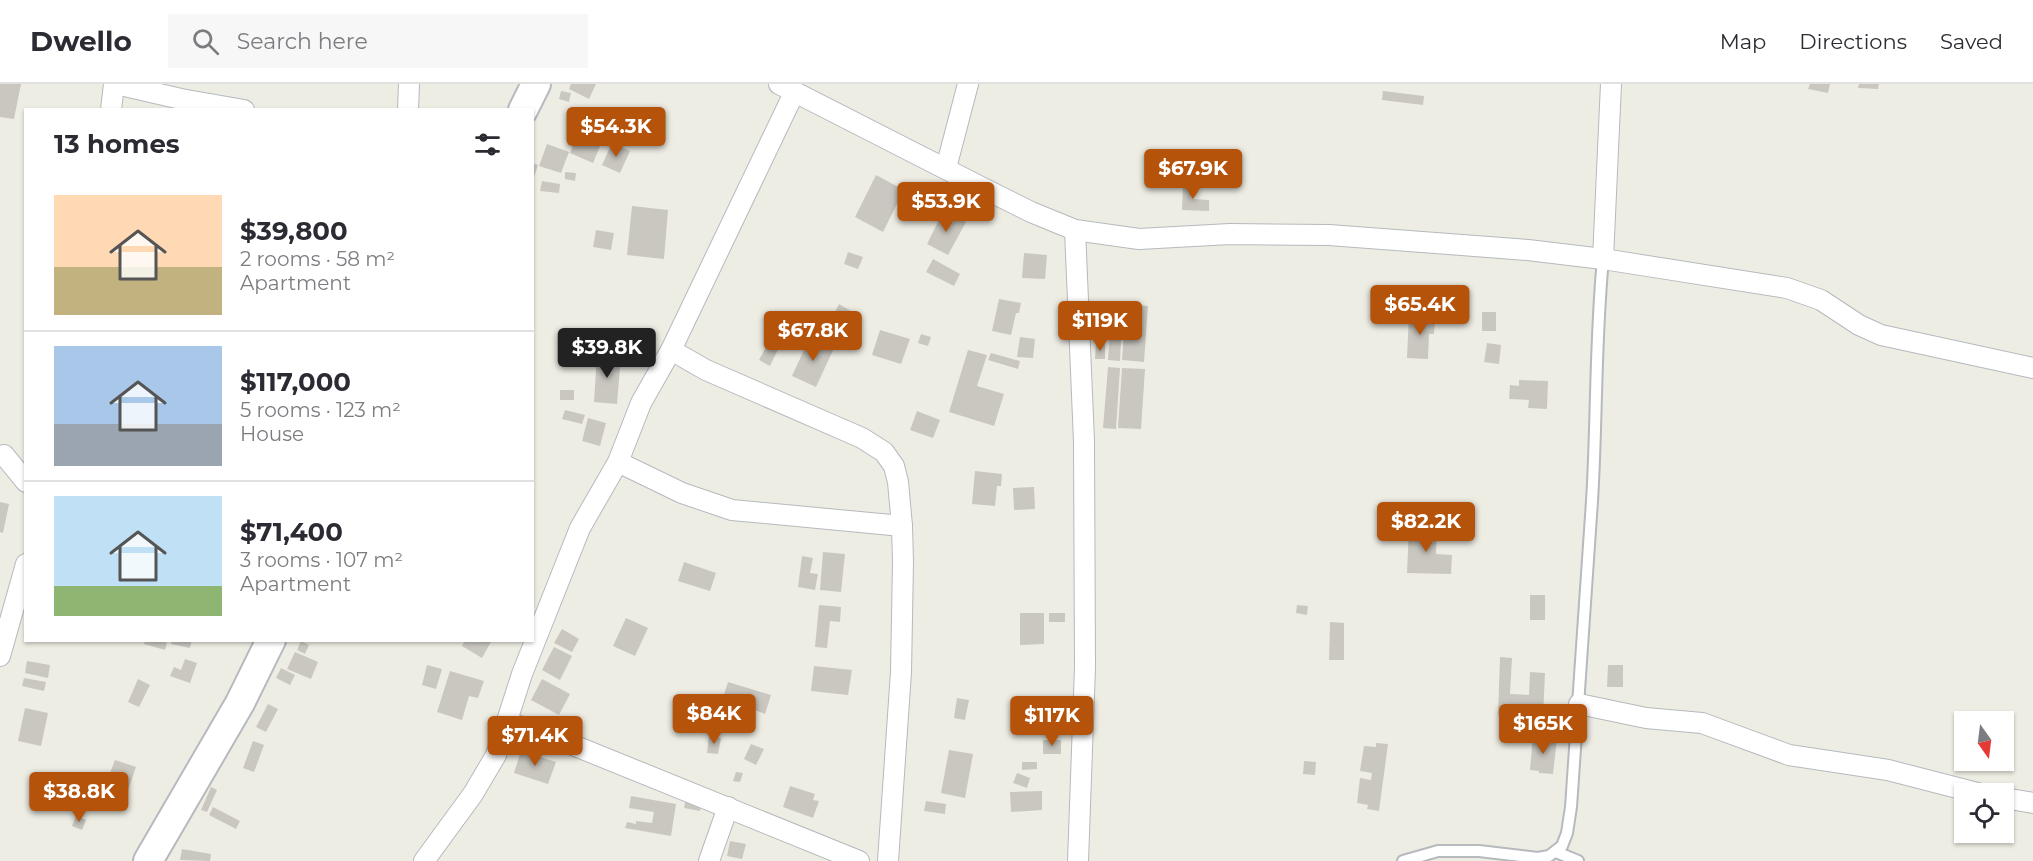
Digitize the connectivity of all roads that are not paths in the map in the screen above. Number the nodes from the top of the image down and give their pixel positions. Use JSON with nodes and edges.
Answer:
{"nodes":[{"id":1,"x":115,"y":84,"type":"edge"},
{"id":2,"x":409,"y":84,"type":"edge"},
{"id":3,"x":536,"y":84,"type":"edge"},
{"id":4,"x":968,"y":84,"type":"edge"},
{"id":5,"x":1611,"y":84,"type":"edge"},
{"id":6,"x":787,"y":88,"type":"edge"},
{"id":7,"x":111,"y":108,"type":"edge"},
{"id":8,"x":232,"y":108,"type":"edge"},
{"id":9,"x":408,"y":108,"type":"edge"},
{"id":10,"x":524,"y":108,"type":"edge"},
{"id":11,"x":946,"y":168,"type":"junction"},
{"id":12,"x":1075,"y":230,"type":"junction"},
{"id":13,"x":1603,"y":259,"type":"junction"},
{"id":14,"x":670,"y":350,"type":"junction"},
{"id":15,"x":2033,"y":368,"type":"edge"},
{"id":16,"x":2,"y":455,"type":"edge"},
{"id":17,"x":24,"y":458,"type":"edge"},
{"id":18,"x":618,"y":462,"type":"junction"},
{"id":19,"x":24,"y":480,"type":"edge"},
{"id":20,"x":902,"y":526,"type":"junction"},
{"id":21,"x":24,"y":571,"type":"edge"},
{"id":22,"x":270,"y":642,"type":"edge"},
{"id":23,"x":0,"y":656,"type":"edge"},
{"id":24,"x":1578,"y":704,"type":"junction"},
{"id":25,"x":507,"y":722,"type":"junction"},
{"id":26,"x":1954,"y":787,"type":"edge"},
{"id":27,"x":2014,"y":800,"type":"edge"},
{"id":28,"x":2033,"y":803,"type":"edge"},
{"id":29,"x":728,"y":807,"type":"junction"},
{"id":30,"x":1556,"y":852,"type":"junction"},
{"id":31,"x":148,"y":861,"type":"edge"},
{"id":32,"x":424,"y":861,"type":"edge"},
{"id":33,"x":709,"y":861,"type":"edge"},
{"id":34,"x":859,"y":861,"type":"edge"},
{"id":35,"x":888,"y":861,"type":"edge"},
{"id":36,"x":1078,"y":861,"type":"edge"},
{"id":37,"x":1403,"y":861,"type":"edge"},
{"id":38,"x":1578,"y":861,"type":"edge"}],
"edges":[{"from":1,"to":7,"type":"street"},
{"from":1,"to":8,"type":"street"},
{"from":2,"to":9,"type":"street"},
{"from":3,"to":10,"type":"street"},
{"from":4,"to":11,"type":"street"},
{"from":5,"to":13,"type":"street"},
{"from":6,"to":11,"type":"street"},
{"from":6,"to":14,"type":"street"},
{"from":11,"to":12,"type":"street"},
{"from":12,"to":13,"type":"street"},
{"from":12,"to":36,"type":"street"},
{"from":13,"to":15,"type":"street"},
{"from":13,"to":24,"type":"lane"},
{"from":14,"to":18,"type":"street"},
{"from":14,"to":20,"type":"street"},
{"from":16,"to":17,"type":"street"},
{"from":16,"to":19,"type":"street"},
{"from":18,"to":20,"type":"street"},
{"from":18,"to":25,"type":"street"},
{"from":20,"to":35,"type":"street"},
{"from":21,"to":23,"type":"street"},
{"from":22,"to":31,"type":"street"},
{"from":24,"to":26,"type":"street"},
{"from":24,"to":30,"type":"lane"},
{"from":25,"to":29,"type":"street"},
{"from":25,"to":32,"type":"street"},
{"from":27,"to":28,"type":"street"},
{"from":29,"to":33,"type":"street"},
{"from":29,"to":34,"type":"street"},
{"from":30,"to":37,"type":"lane"},
{"from":30,"to":38,"type":"lane"}]}
